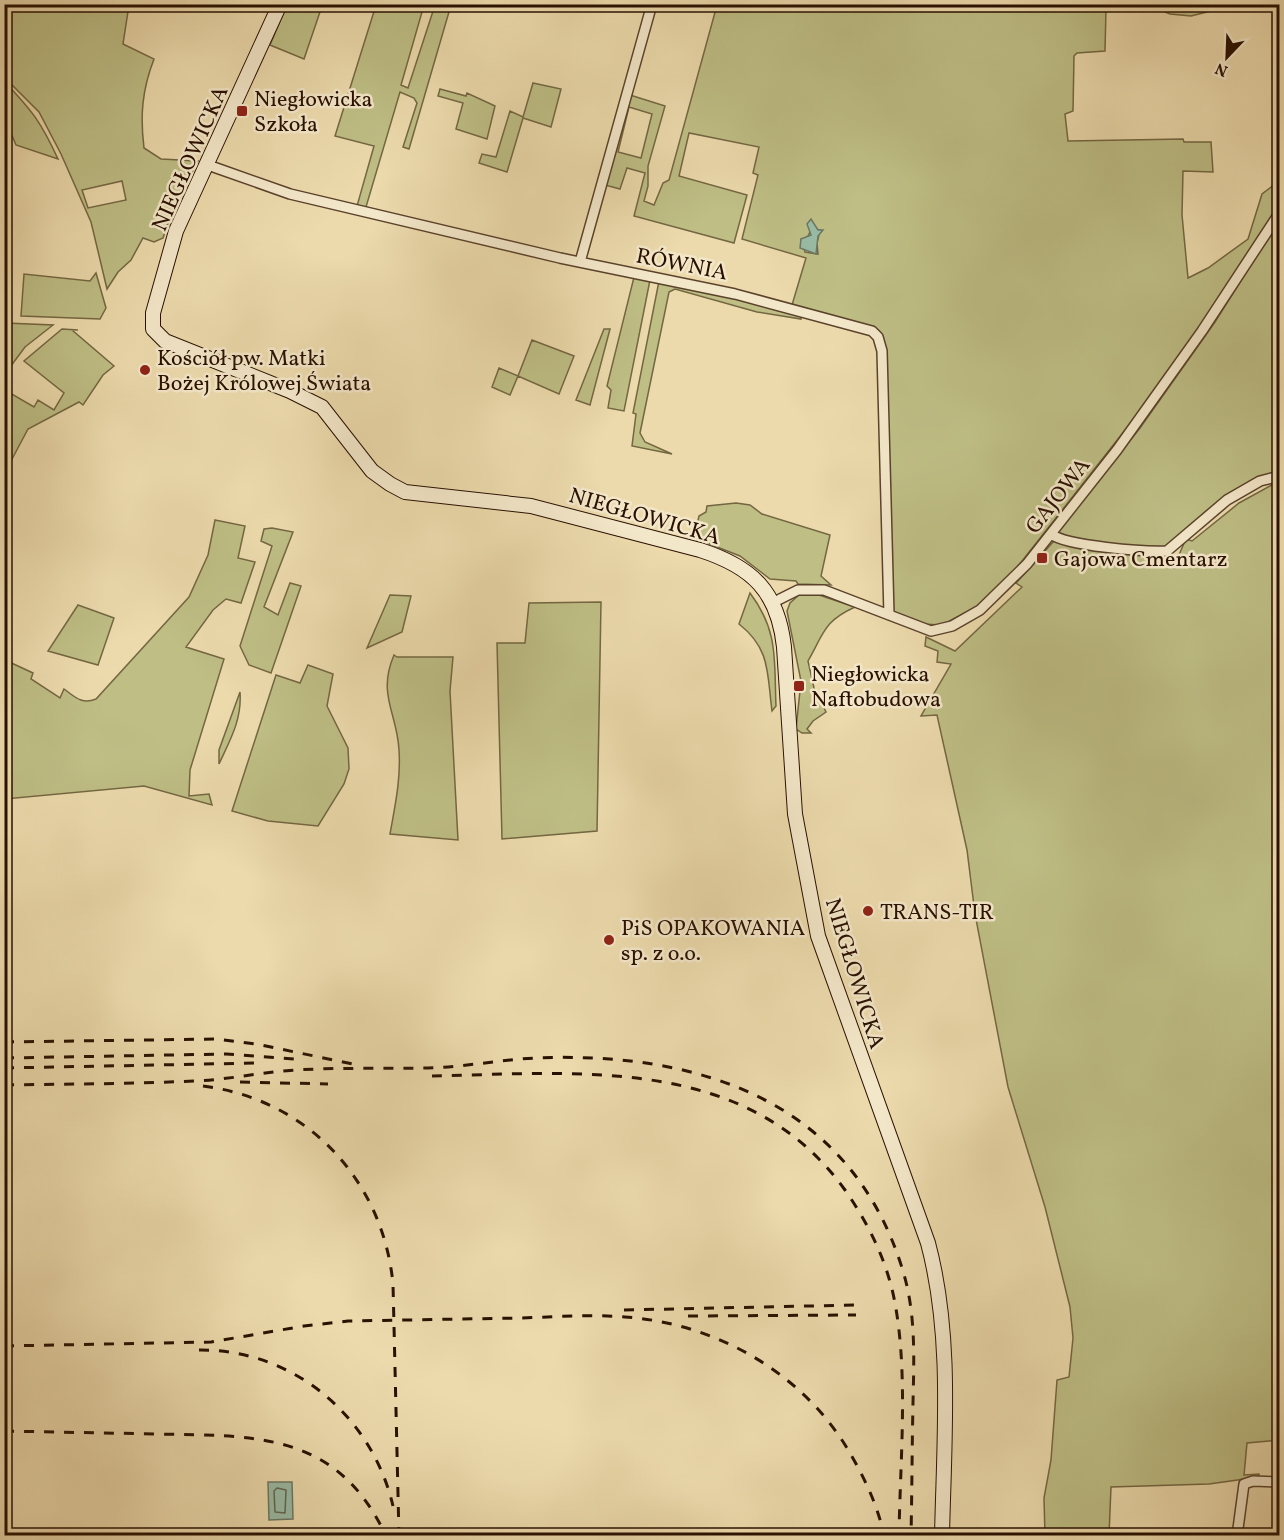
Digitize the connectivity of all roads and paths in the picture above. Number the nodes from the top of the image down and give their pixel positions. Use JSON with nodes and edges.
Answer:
{"nodes":[{"id":1,"x":280,"y":4,"type":"edge"},
{"id":2,"x":652,"y":4,"type":"edge"},
{"id":3,"x":205,"y":164,"type":"junction"},
{"id":4,"x":1280,"y":212,"type":"edge"},
{"id":5,"x":580,"y":262,"type":"junction"},
{"id":6,"x":1280,"y":476,"type":"edge"},
{"id":7,"x":1051,"y":534,"type":"junction"},
{"id":8,"x":774,"y":602,"type":"junction"},
{"id":9,"x":889,"y":615,"type":"junction"},
{"id":10,"x":1280,"y":1482,"type":"edge"},
{"id":11,"x":942,"y":1536,"type":"edge"},
{"id":12,"x":1237,"y":1536,"type":"edge"}],
"edges":[{"from":1,"to":3,"type":"street","name":"NIEGŁOWICKA"},
{"from":2,"to":5,"type":"street"},
{"from":3,"to":5,"type":"street","name":"RÓWNIA"},
{"from":3,"to":8,"type":"street","name":"NIEGŁOWICKA"},
{"from":4,"to":7,"type":"street","name":"GAJOWA"},
{"from":5,"to":9,"type":"street","name":"RÓWNIA"},
{"from":6,"to":7,"type":"street"},
{"from":7,"to":9,"type":"street","name":"GAJOWA"},
{"from":8,"to":9,"type":"street","name":"GAJOWA"},
{"from":8,"to":11,"type":"street","name":"NIEGŁOWICKA"},
{"from":10,"to":12,"type":"street"}]}
